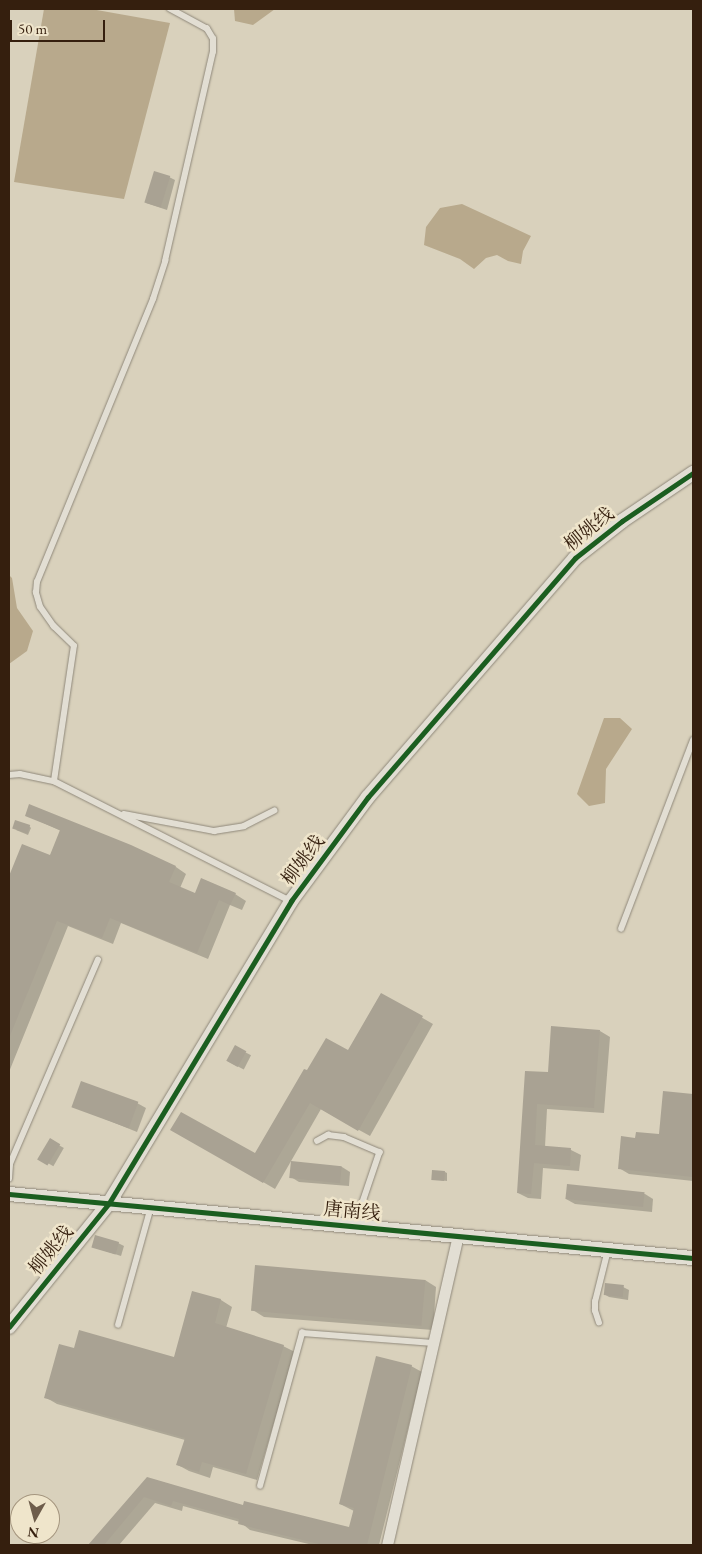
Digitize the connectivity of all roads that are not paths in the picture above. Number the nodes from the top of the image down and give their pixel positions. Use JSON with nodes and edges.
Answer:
{"nodes":[{"id":1,"x":170,"y":9,"type":"edge"},
{"id":2,"x":693,"y":473,"type":"edge"},
{"id":3,"x":693,"y":740,"type":"edge"},
{"id":4,"x":9,"y":775,"type":"edge"},
{"id":5,"x":54,"y":781,"type":"junction"},
{"id":6,"x":274,"y":810,"type":"dead end"},
{"id":7,"x":117,"y":813,"type":"junction"},
{"id":8,"x":292,"y":900,"type":"junction"},
{"id":9,"x":621,"y":929,"type":"dead end"},
{"id":10,"x":98,"y":960,"type":"dead end"},
{"id":11,"x":317,"y":1141,"type":"dead end"},
{"id":12,"x":9,"y":1179,"type":"edge"},
{"id":13,"x":9,"y":1194,"type":"edge"},
{"id":14,"x":108,"y":1203,"type":"junction"},
{"id":15,"x":152,"y":1207,"type":"junction"},
{"id":16,"x":354,"y":1226,"type":"junction"},
{"id":17,"x":458,"y":1236,"type":"junction"},
{"id":18,"x":608,"y":1250,"type":"junction"},
{"id":19,"x":693,"y":1258,"type":"edge"},
{"id":20,"x":599,"y":1323,"type":"dead end"},
{"id":21,"x":118,"y":1325,"type":"dead end"},
{"id":22,"x":9,"y":1327,"type":"edge"},
{"id":23,"x":434,"y":1343,"type":"junction"},
{"id":24,"x":260,"y":1486,"type":"dead end"},
{"id":25,"x":387,"y":1545,"type":"edge"}],
"edges":[{"from":1,"to":5,"type":"lane"},
{"from":2,"to":8,"type":"street","name":"柳姚线"},
{"from":3,"to":9,"type":"lane"},
{"from":4,"to":5,"type":"lane"},
{"from":5,"to":7,"type":"lane"},
{"from":6,"to":7,"type":"lane"},
{"from":7,"to":8,"type":"lane"},
{"from":8,"to":14,"type":"street","name":"柳姚线"},
{"from":10,"to":12,"type":"lane"},
{"from":11,"to":16,"type":"lane"},
{"from":13,"to":14,"type":"street","name":"唐南线"},
{"from":14,"to":15,"type":"street","name":"唐南线"},
{"from":14,"to":22,"type":"street","name":"柳姚线"},
{"from":15,"to":16,"type":"street","name":"唐南线"},
{"from":15,"to":21,"type":"lane"},
{"from":16,"to":17,"type":"street","name":"唐南线"},
{"from":17,"to":18,"type":"street","name":"唐南线"},
{"from":17,"to":23,"type":"street"},
{"from":18,"to":19,"type":"street","name":"唐南线"},
{"from":18,"to":20,"type":"lane"},
{"from":23,"to":24,"type":"lane"},
{"from":23,"to":25,"type":"street"}]}
